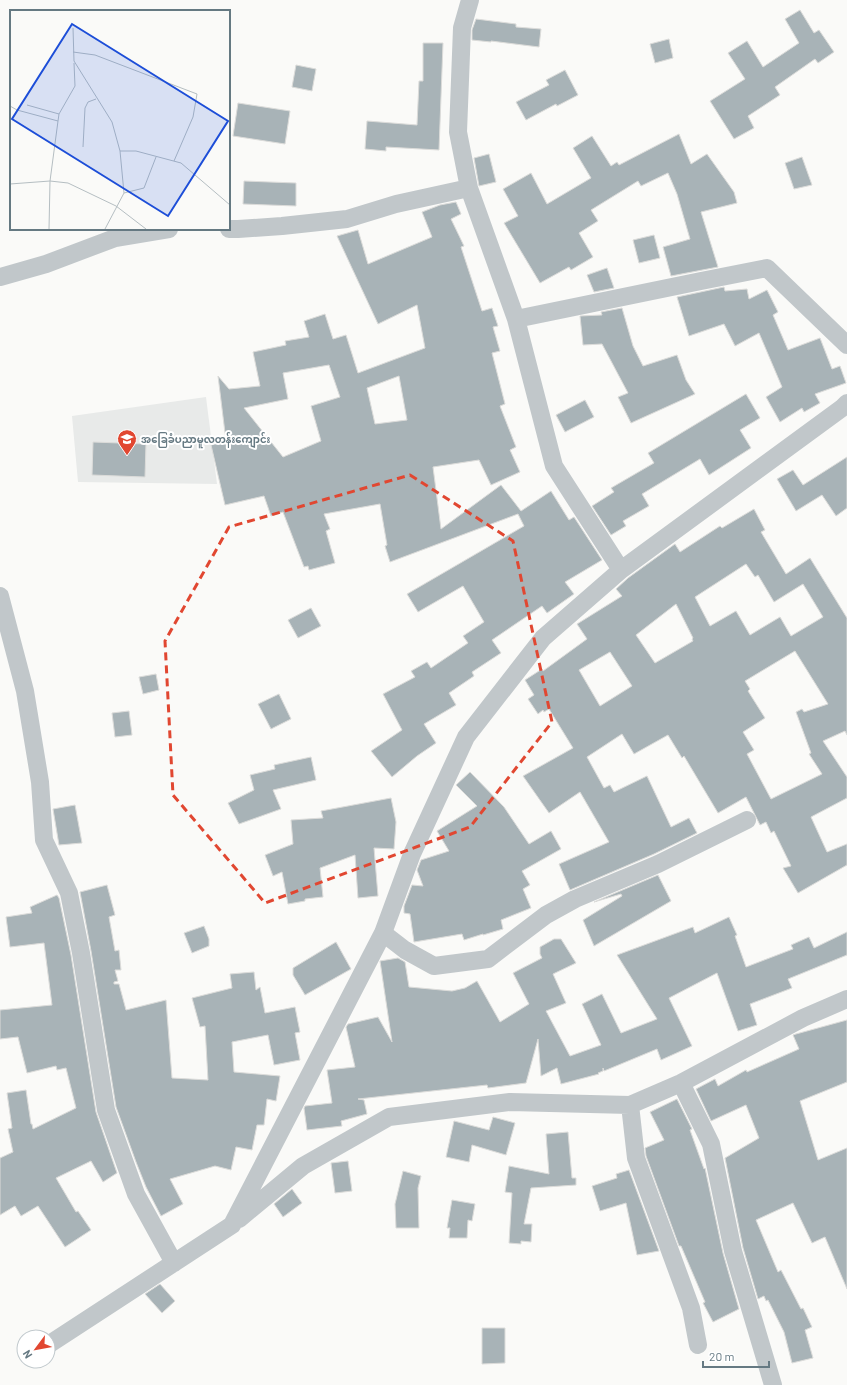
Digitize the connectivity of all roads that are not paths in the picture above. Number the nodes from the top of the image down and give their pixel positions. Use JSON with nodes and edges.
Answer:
{"nodes":[{"id":1,"x":470,"y":0,"type":"edge"},
{"id":2,"x":469,"y":188,"type":"junction"},
{"id":3,"x":230,"y":228,"type":"edge"},
{"id":4,"x":163,"y":230,"type":"edge"},
{"id":5,"x":0,"y":277,"type":"edge"},
{"id":6,"x":516,"y":319,"type":"junction"},
{"id":7,"x":847,"y":345,"type":"edge"},
{"id":8,"x":847,"y":402,"type":"edge"},
{"id":9,"x":621,"y":570,"type":"junction"},
{"id":10,"x":0,"y":596,"type":"edge"},
{"id":11,"x":747,"y":820,"type":"dead end"},
{"id":12,"x":384,"y":932,"type":"junction"},
{"id":13,"x":847,"y":999,"type":"edge"},
{"id":14,"x":681,"y":1083,"type":"junction"},
{"id":15,"x":630,"y":1105,"type":"junction"},
{"id":16,"x":232,"y":1225,"type":"junction"},
{"id":17,"x":174,"y":1263,"type":"junction"},
{"id":18,"x":56,"y":1341,"type":"edge"},
{"id":19,"x":698,"y":1345,"type":"dead end"},
{"id":20,"x":773,"y":1385,"type":"edge"}],
"edges":[{"from":1,"to":2,"type":"street"},
{"from":2,"to":3,"type":"street"},
{"from":2,"to":6,"type":"street"},
{"from":4,"to":5,"type":"street"},
{"from":6,"to":7,"type":"street"},
{"from":6,"to":9,"type":"street"},
{"from":8,"to":9,"type":"street"},
{"from":9,"to":12,"type":"street"},
{"from":10,"to":17,"type":"street"},
{"from":11,"to":12,"type":"street"},
{"from":12,"to":16,"type":"street"},
{"from":13,"to":14,"type":"street"},
{"from":14,"to":15,"type":"street"},
{"from":14,"to":20,"type":"street"},
{"from":15,"to":16,"type":"street"},
{"from":15,"to":19,"type":"street"},
{"from":16,"to":17,"type":"street"},
{"from":17,"to":18,"type":"street"}]}
